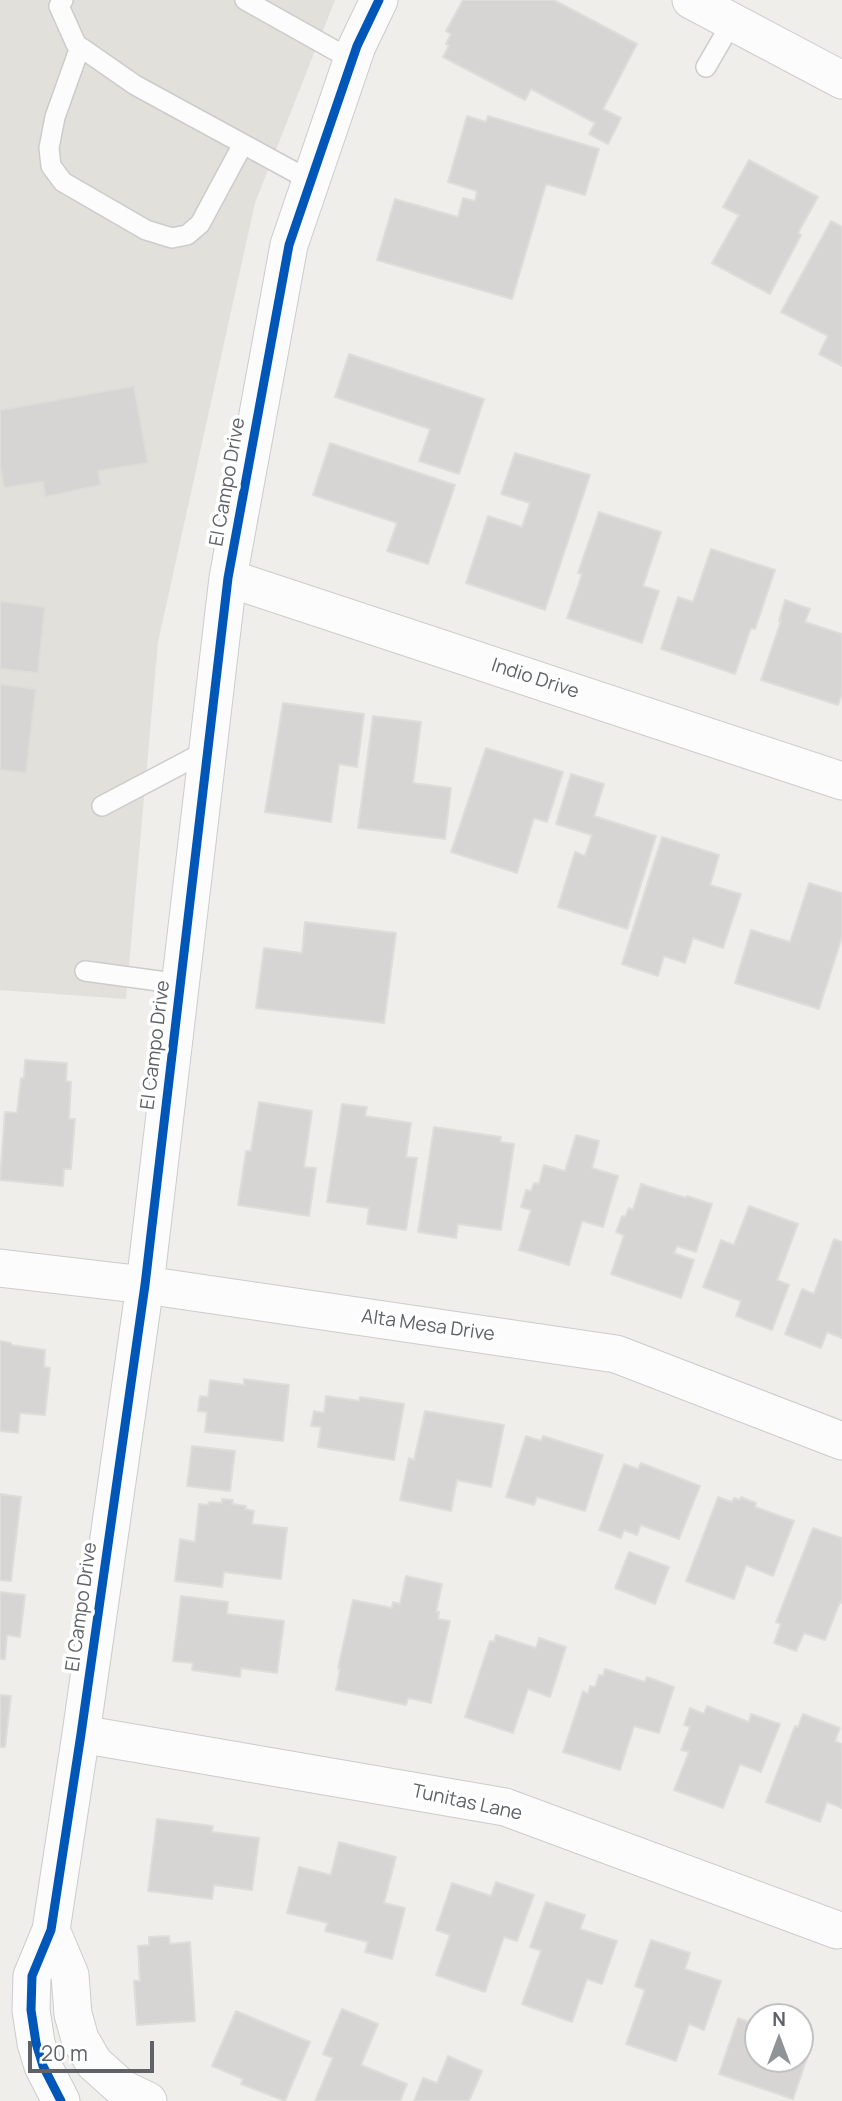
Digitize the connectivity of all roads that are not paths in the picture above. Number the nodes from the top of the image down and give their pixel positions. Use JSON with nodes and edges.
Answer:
{"nodes":[{"id":1,"x":63,"y":0,"type":"edge"},
{"id":2,"x":245,"y":0,"type":"edge"},
{"id":3,"x":379,"y":0,"type":"edge"},
{"id":4,"x":691,"y":0,"type":"edge"},
{"id":5,"x":732,"y":22,"type":"junction"},
{"id":6,"x":80,"y":47,"type":"junction"},
{"id":7,"x":352,"y":60,"type":"junction"},
{"id":8,"x":706,"y":67,"type":"dead end"},
{"id":9,"x":842,"y":80,"type":"edge"},
{"id":10,"x":243,"y":144,"type":"junction"},
{"id":11,"x":311,"y":181,"type":"junction"},
{"id":12,"x":229,"y":578,"type":"junction"},
{"id":13,"x":208,"y":750,"type":"junction"},
{"id":14,"x":842,"y":781,"type":"edge"},
{"id":15,"x":102,"y":806,"type":"dead end"},
{"id":16,"x":85,"y":971,"type":"dead end"},
{"id":17,"x":181,"y":984,"type":"junction"},
{"id":18,"x":0,"y":1268,"type":"edge"},
{"id":19,"x":145,"y":1285,"type":"junction"},
{"id":20,"x":842,"y":1441,"type":"edge"},
{"id":21,"x":82,"y":1734,"type":"junction"},
{"id":22,"x":51,"y":1930,"type":"junction"},
{"id":23,"x":836,"y":1930,"type":"dead end"},
{"id":24,"x":61,"y":2101,"type":"edge"},
{"id":25,"x":148,"y":2101,"type":"edge"}],
"edges":[{"from":1,"to":6,"type":"lane"},
{"from":2,"to":7,"type":"lane"},
{"from":3,"to":7,"type":"street","name":"El Campo Drive"},
{"from":4,"to":5,"type":"street"},
{"from":5,"to":8,"type":"lane"},
{"from":5,"to":9,"type":"street"},
{"from":6,"to":10,"type":"lane"},
{"from":6,"to":10,"type":"lane"},
{"from":7,"to":11,"type":"street","name":"El Campo Drive"},
{"from":10,"to":11,"type":"lane"},
{"from":11,"to":12,"type":"street","name":"El Campo Drive"},
{"from":12,"to":13,"type":"street","name":"El Campo Drive"},
{"from":12,"to":14,"type":"street","name":"Indio Drive"},
{"from":13,"to":15,"type":"lane"},
{"from":13,"to":17,"type":"street","name":"El Campo Drive"},
{"from":16,"to":17,"type":"lane"},
{"from":17,"to":19,"type":"street","name":"El Campo Drive"},
{"from":18,"to":19,"type":"street","name":"Alta Mesa Drive"},
{"from":19,"to":20,"type":"street","name":"Alta Mesa Drive"},
{"from":19,"to":21,"type":"street","name":"El Campo Drive"},
{"from":21,"to":22,"type":"street","name":"El Campo Drive"},
{"from":21,"to":23,"type":"street","name":"Tunitas Lane"},
{"from":22,"to":24,"type":"street","name":"El Campo Drive"},
{"from":22,"to":25,"type":"street"}]}
